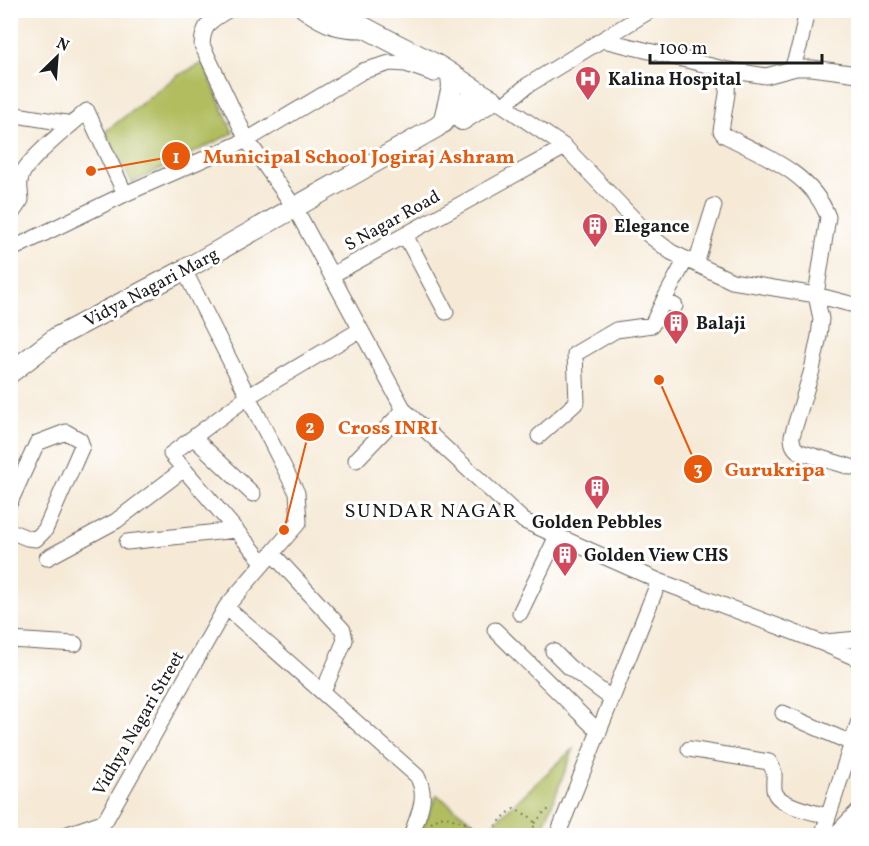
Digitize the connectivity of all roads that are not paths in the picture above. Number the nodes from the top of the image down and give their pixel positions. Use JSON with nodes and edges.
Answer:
{"nodes":[{"id":1,"x":228,"y":10,"type":"edge"},
{"id":2,"x":303,"y":10,"type":"edge"},
{"id":3,"x":334,"y":10,"type":"edge"},
{"id":4,"x":651,"y":10,"type":"edge"},
{"id":5,"x":807,"y":10,"type":"edge"},
{"id":6,"x":367,"y":30,"type":"junction"},
{"id":7,"x":603,"y":40,"type":"junction"},
{"id":8,"x":792,"y":69,"type":"junction"},
{"id":9,"x":445,"y":70,"type":"junction"},
{"id":10,"x":728,"y":70,"type":"junction"},
{"id":11,"x":858,"y":74,"type":"edge"},
{"id":12,"x":491,"y":99,"type":"junction"},
{"id":13,"x":10,"y":114,"type":"edge"},
{"id":14,"x":72,"y":124,"type":"junction"},
{"id":15,"x":440,"y":125,"type":"junction"},
{"id":16,"x":247,"y":140,"type":"junction"},
{"id":17,"x":565,"y":147,"type":"junction"},
{"id":18,"x":124,"y":194,"type":"junction"},
{"id":19,"x":714,"y":206,"type":"dead end"},
{"id":20,"x":295,"y":208,"type":"junction"},
{"id":21,"x":10,"y":216,"type":"edge"},
{"id":22,"x":405,"y":235,"type":"junction"},
{"id":23,"x":10,"y":250,"type":"edge"},
{"id":24,"x":691,"y":261,"type":"junction"},
{"id":25,"x":184,"y":270,"type":"junction"},
{"id":26,"x":332,"y":275,"type":"junction"},
{"id":27,"x":816,"y":295,"type":"junction"},
{"id":28,"x":858,"y":306,"type":"edge"},
{"id":29,"x":446,"y":312,"type":"dead end"},
{"id":30,"x":360,"y":330,"type":"junction"},
{"id":31,"x":10,"y":373,"type":"edge"},
{"id":32,"x":249,"y":396,"type":"junction"},
{"id":33,"x":404,"y":410,"type":"junction"},
{"id":34,"x":539,"y":436,"type":"dead end"},
{"id":35,"x":194,"y":438,"type":"junction"},
{"id":36,"x":356,"y":460,"type":"dead end"},
{"id":37,"x":851,"y":467,"type":"dead end"},
{"id":38,"x":184,"y":469,"type":"junction"},
{"id":39,"x":253,"y":494,"type":"dead end"},
{"id":40,"x":10,"y":502,"type":"edge"},
{"id":41,"x":45,"y":530,"type":"junction"},
{"id":42,"x":236,"y":530,"type":"junction"},
{"id":43,"x":10,"y":531,"type":"edge"},
{"id":44,"x":557,"y":536,"type":"junction"},
{"id":45,"x":127,"y":542,"type":"dead end"},
{"id":46,"x":66,"y":548,"type":"junction"},
{"id":47,"x":47,"y":558,"type":"dead end"},
{"id":48,"x":268,"y":558,"type":"junction"},
{"id":49,"x":659,"y":581,"type":"junction"},
{"id":50,"x":226,"y":607,"type":"junction"},
{"id":51,"x":520,"y":613,"type":"dead end"},
{"id":52,"x":495,"y":630,"type":"dead end"},
{"id":53,"x":858,"y":639,"type":"edge"},
{"id":54,"x":10,"y":640,"type":"edge"},
{"id":55,"x":822,"y":643,"type":"junction"},
{"id":56,"x":75,"y":644,"type":"dead end"},
{"id":57,"x":553,"y":651,"type":"dead end"},
{"id":58,"x":858,"y":659,"type":"edge"},
{"id":59,"x":323,"y":692,"type":"junction"},
{"id":60,"x":612,"y":699,"type":"junction"},
{"id":61,"x":783,"y":713,"type":"dead end"},
{"id":62,"x":858,"y":724,"type":"edge"},
{"id":63,"x":599,"y":732,"type":"junction"},
{"id":64,"x":855,"y":744,"type":"edge"},
{"id":65,"x":689,"y":749,"type":"dead end"},
{"id":66,"x":858,"y":811,"type":"edge"},
{"id":67,"x":827,"y":816,"type":"junction"},
{"id":68,"x":63,"y":835,"type":"edge"},
{"id":69,"x":411,"y":836,"type":"edge"},
{"id":70,"x":557,"y":836,"type":"edge"},
{"id":71,"x":822,"y":836,"type":"edge"},
{"id":72,"x":834,"y":836,"type":"edge"}],
"edges":[{"from":1,"to":16,"type":"street"},
{"from":2,"to":6,"type":"street"},
{"from":3,"to":6,"type":"main road"},
{"from":4,"to":7,"type":"street"},
{"from":5,"to":8,"type":"street"},
{"from":6,"to":9,"type":"main road"},
{"from":7,"to":10,"type":"street"},
{"from":7,"to":12,"type":"street"},
{"from":8,"to":10,"type":"street"},
{"from":8,"to":11,"type":"street"},
{"from":9,"to":12,"type":"main road"},
{"from":9,"to":15,"type":"main road"},
{"from":9,"to":16,"type":"street"},
{"from":10,"to":27,"type":"street"},
{"from":12,"to":15,"type":"main road"},
{"from":12,"to":17,"type":"street"},
{"from":13,"to":14,"type":"street"},
{"from":14,"to":18,"type":"street"},
{"from":14,"to":21,"type":"street"},
{"from":15,"to":20,"type":"main road","name":"Vidya Nagari Marg"},
{"from":16,"to":18,"type":"street"},
{"from":16,"to":20,"type":"street"},
{"from":17,"to":22,"type":"street","name":"S Nagar Road"},
{"from":17,"to":24,"type":"street"},
{"from":18,"to":23,"type":"street"},
{"from":19,"to":24,"type":"street"},
{"from":20,"to":25,"type":"main road","name":"Vidya Nagari Marg"},
{"from":20,"to":26,"type":"street"},
{"from":22,"to":26,"type":"street","name":"S Nagar Road"},
{"from":22,"to":29,"type":"street"},
{"from":24,"to":27,"type":"street"},
{"from":24,"to":34,"type":"street"},
{"from":25,"to":31,"type":"main road","name":"Vidya Nagari Marg"},
{"from":25,"to":32,"type":"street","name":"Vidhya Nagari Street"},
{"from":26,"to":30,"type":"street"},
{"from":27,"to":28,"type":"street"},
{"from":27,"to":37,"type":"street"},
{"from":30,"to":32,"type":"street"},
{"from":30,"to":33,"type":"street"},
{"from":32,"to":35,"type":"street"},
{"from":32,"to":48,"type":"street","name":"Vidhya Nagari Street"},
{"from":33,"to":36,"type":"street"},
{"from":33,"to":44,"type":"street"},
{"from":35,"to":38,"type":"street"},
{"from":35,"to":39,"type":"street"},
{"from":38,"to":42,"type":"street"},
{"from":38,"to":46,"type":"street"},
{"from":40,"to":41,"type":"street"},
{"from":41,"to":43,"type":"street"},
{"from":41,"to":46,"type":"street"},
{"from":42,"to":45,"type":"street"},
{"from":42,"to":48,"type":"street"},
{"from":44,"to":49,"type":"street"},
{"from":44,"to":51,"type":"street"},
{"from":46,"to":47,"type":"street"},
{"from":48,"to":50,"type":"street","name":"Vidhya Nagari Street"},
{"from":48,"to":59,"type":"street"},
{"from":49,"to":55,"type":"street"},
{"from":49,"to":60,"type":"street"},
{"from":50,"to":59,"type":"street"},
{"from":50,"to":68,"type":"street","name":"Vidhya Nagari Street"},
{"from":52,"to":63,"type":"street"},
{"from":53,"to":55,"type":"street"},
{"from":54,"to":56,"type":"street"},
{"from":55,"to":58,"type":"street"},
{"from":57,"to":60,"type":"street"},
{"from":59,"to":69,"type":"street"},
{"from":60,"to":63,"type":"street"},
{"from":61,"to":64,"type":"street"},
{"from":62,"to":64,"type":"street"},
{"from":63,"to":70,"type":"street"},
{"from":64,"to":67,"type":"street"},
{"from":65,"to":67,"type":"street"},
{"from":66,"to":72,"type":"street"},
{"from":67,"to":71,"type":"street"}]}
